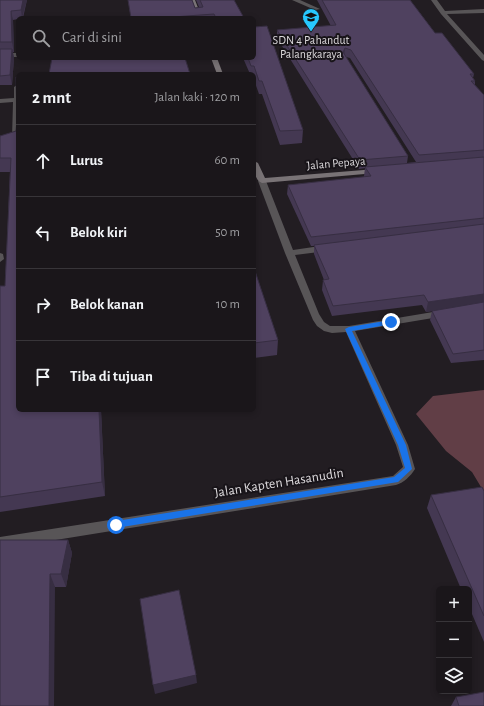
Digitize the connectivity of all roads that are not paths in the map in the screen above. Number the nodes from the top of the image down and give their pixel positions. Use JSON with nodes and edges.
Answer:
{"nodes":[{"id":1,"x":192,"y":0,"type":"edge"},
{"id":2,"x":295,"y":0,"type":"edge"},
{"id":3,"x":434,"y":0,"type":"edge"},
{"id":4,"x":317,"y":9,"type":"dead end"},
{"id":5,"x":484,"y":11,"type":"edge"},
{"id":6,"x":443,"y":13,"type":"junction"},
{"id":7,"x":198,"y":16,"type":"edge"},
{"id":8,"x":0,"y":55,"type":"edge"},
{"id":9,"x":16,"y":55,"type":"edge"},
{"id":10,"x":484,"y":59,"type":"edge"},
{"id":11,"x":215,"y":60,"type":"edge"},
{"id":12,"x":219,"y":72,"type":"edge"},
{"id":13,"x":16,"y":100,"type":"joint"},
{"id":14,"x":0,"y":101,"type":"edge"},
{"id":15,"x":0,"y":147,"type":"edge"},
{"id":16,"x":256,"y":168,"type":"edge"},
{"id":17,"x":384,"y":171,"type":"edge"},
{"id":18,"x":262,"y":181,"type":"junction"},
{"id":19,"x":336,"y":247,"type":"edge"},
{"id":20,"x":289,"y":253,"type":"junction"},
{"id":21,"x":0,"y":256,"type":"edge"},
{"id":22,"x":0,"y":259,"type":"edge"},
{"id":23,"x":455,"y":312,"type":"edge"},
{"id":24,"x":349,"y":329,"type":"junction"},
{"id":25,"x":0,"y":543,"type":"edge"}],
"edges":[{"from":1,"to":7,"type":"street"},
{"from":2,"to":4,"type":"street"},
{"from":3,"to":6,"type":"street"},
{"from":5,"to":6,"type":"street"},
{"from":6,"to":10,"type":"street"},
{"from":8,"to":9,"type":"street"},
{"from":11,"to":12,"type":"street"},
{"from":13,"to":14,"type":"street"},
{"from":13,"to":15,"type":"street"},
{"from":16,"to":18,"type":"street"},
{"from":17,"to":18,"type":"street","name":"Jalan Pepaya"},
{"from":18,"to":20,"type":"street"},
{"from":19,"to":20,"type":"street"},
{"from":20,"to":24,"type":"street"},
{"from":21,"to":22,"type":"street"},
{"from":23,"to":24,"type":"street"},
{"from":24,"to":25,"type":"street","name":"Jalan Kapten Hasanudin"}]}
